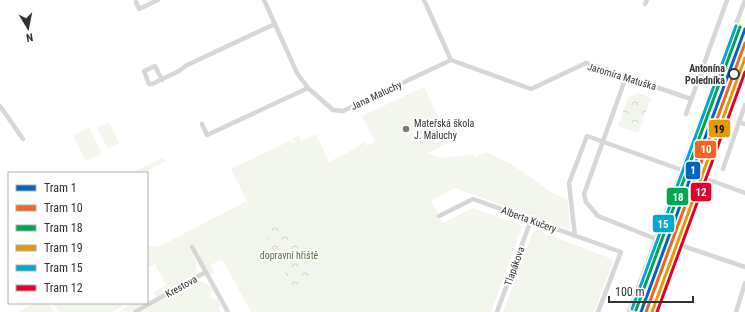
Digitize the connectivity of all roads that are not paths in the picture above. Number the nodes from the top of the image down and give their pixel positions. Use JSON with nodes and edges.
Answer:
{"nodes":[{"id":1,"x":158,"y":0,"type":"edge"},
{"id":2,"x":264,"y":0,"type":"edge"},
{"id":3,"x":424,"y":0,"type":"edge"},
{"id":4,"x":727,"y":0,"type":"edge"},
{"id":5,"x":745,"y":0,"type":"edge"},
{"id":6,"x":136,"y":2,"type":"dead end"},
{"id":7,"x":275,"y":24,"type":"junction"},
{"id":8,"x":451,"y":60,"type":"junction"},
{"id":9,"x":745,"y":69,"type":"edge"},
{"id":10,"x":626,"y":77,"type":"junction"},
{"id":11,"x":162,"y":80,"type":"dead end"},
{"id":12,"x":308,"y":88,"type":"junction"},
{"id":13,"x":691,"y":99,"type":"junction"},
{"id":14,"x":745,"y":105,"type":"edge"},
{"id":15,"x":0,"y":106,"type":"edge"},
{"id":16,"x":686,"y":114,"type":"dead end"},
{"id":17,"x":739,"y":122,"type":"junction"},
{"id":18,"x":202,"y":124,"type":"dead end"},
{"id":19,"x":745,"y":124,"type":"edge"},
{"id":20,"x":23,"y":139,"type":"dead end"},
{"id":21,"x":602,"y":141,"type":"junction"},
{"id":22,"x":684,"y":165,"type":"dead end"},
{"id":23,"x":723,"y":169,"type":"dead end"},
{"id":24,"x":707,"y":173,"type":"dead end"},
{"id":25,"x":680,"y":175,"type":"dead end"},
{"id":26,"x":703,"y":183,"type":"dead end"},
{"id":27,"x":745,"y":193,"type":"edge"},
{"id":28,"x":439,"y":216,"type":"dead end"},
{"id":29,"x":531,"y":220,"type":"junction"},
{"id":30,"x":575,"y":236,"type":"junction"},
{"id":31,"x":656,"y":239,"type":"junction"},
{"id":32,"x":680,"y":245,"type":"junction"},
{"id":33,"x":192,"y":247,"type":"dead end"},
{"id":34,"x":745,"y":267,"type":"edge"},
{"id":35,"x":206,"y":272,"type":"junction"},
{"id":36,"x":745,"y":283,"type":"edge"},
{"id":37,"x":135,"y":312,"type":"edge"},
{"id":38,"x":228,"y":312,"type":"edge"},
{"id":39,"x":497,"y":312,"type":"edge"},
{"id":40,"x":598,"y":312,"type":"edge"},
{"id":41,"x":629,"y":312,"type":"edge"},
{"id":42,"x":656,"y":312,"type":"edge"},
{"id":43,"x":736,"y":312,"type":"edge"}],
"edges":[{"from":1,"to":6,"type":"street"},
{"from":2,"to":7,"type":"street","name":"Jana Maluchy"},
{"from":3,"to":8,"type":"street"},
{"from":4,"to":13,"type":"street"},
{"from":5,"to":22,"type":"street"},
{"from":7,"to":11,"type":"street"},
{"from":7,"to":12,"type":"street","name":"Jana Maluchy"},
{"from":8,"to":10,"type":"street","name":"Jaromíra Matuška"},
{"from":8,"to":12,"type":"street","name":"Jana Maluchy"},
{"from":9,"to":24,"type":"street"},
{"from":10,"to":13,"type":"street","name":"Jaromíra Matuška"},
{"from":10,"to":21,"type":"street"},
{"from":12,"to":18,"type":"street"},
{"from":13,"to":16,"type":"street"},
{"from":14,"to":17,"type":"street"},
{"from":15,"to":20,"type":"street"},
{"from":17,"to":19,"type":"street"},
{"from":17,"to":23,"type":"street"},
{"from":21,"to":27,"type":"street","bridge":true},
{"from":21,"to":30,"type":"street"},
{"from":21,"to":31,"type":"street"},
{"from":25,"to":31,"type":"street"},
{"from":26,"to":32,"type":"street"},
{"from":28,"to":29,"type":"street","name":"Alberta Kučery"},
{"from":29,"to":30,"type":"street","name":"Alberta Kučery"},
{"from":29,"to":39,"type":"street","name":"Tlapákova"},
{"from":30,"to":40,"type":"street","name":"Alberta Kučery"},
{"from":31,"to":41,"type":"street"},
{"from":32,"to":34,"type":"street"},
{"from":32,"to":42,"type":"street"},
{"from":33,"to":35,"type":"street"},
{"from":35,"to":37,"type":"street","name":"Krestova"},
{"from":35,"to":38,"type":"street"},
{"from":36,"to":43,"type":"street"}]}
